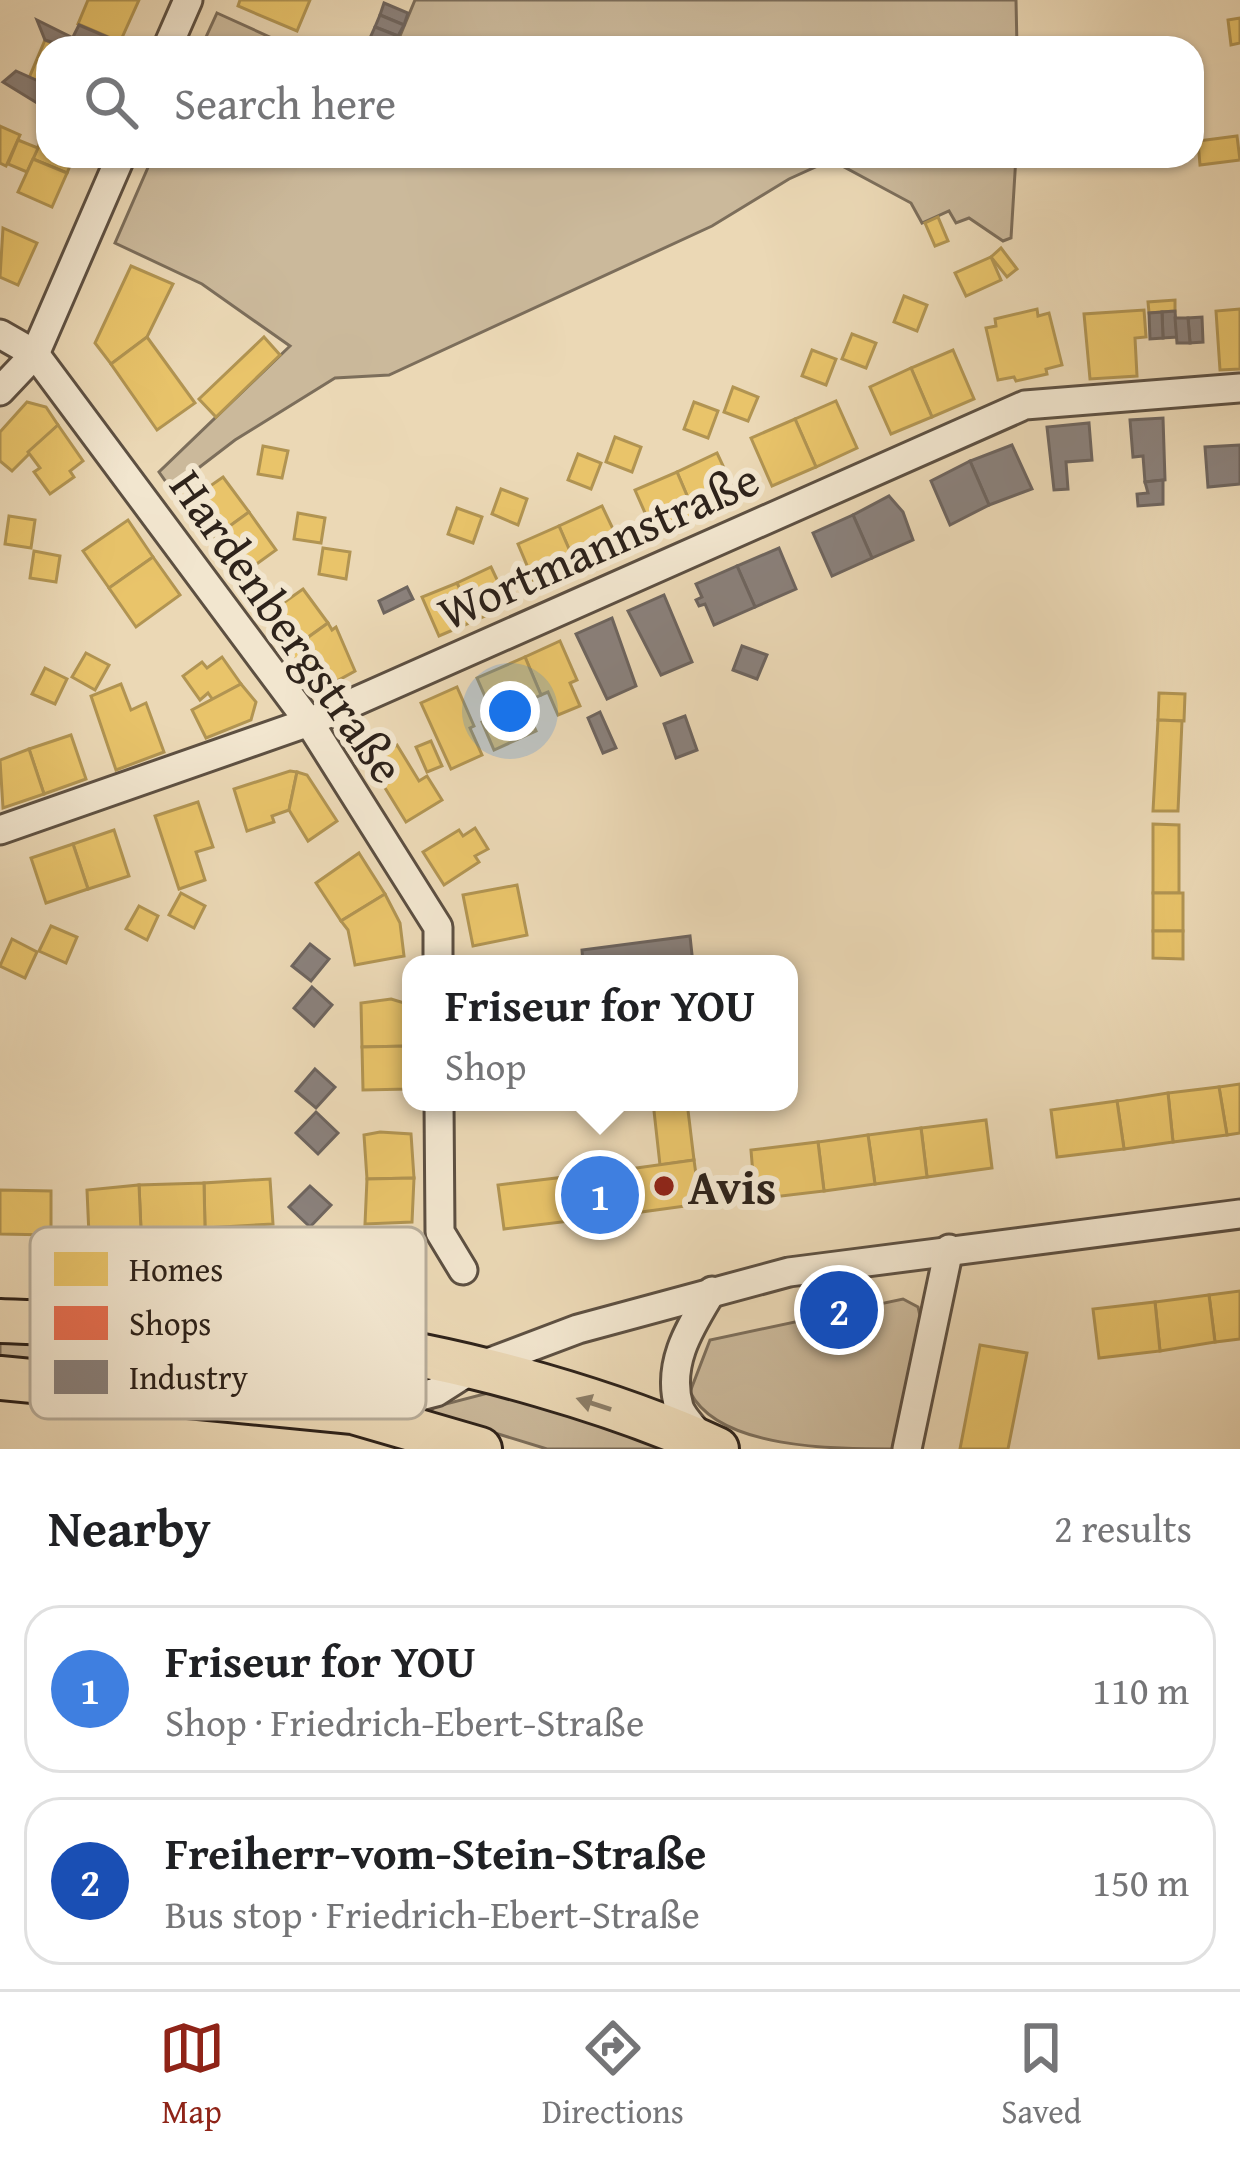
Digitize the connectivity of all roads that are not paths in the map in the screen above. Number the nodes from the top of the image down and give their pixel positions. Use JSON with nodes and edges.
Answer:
{"nodes":[{"id":1,"x":188,"y":0,"type":"edge"},
{"id":2,"x":172,"y":36,"type":"edge"},
{"id":3,"x":116,"y":168,"type":"edge"},
{"id":4,"x":0,"y":334,"type":"edge"},
{"id":5,"x":35,"y":353,"type":"junction"},
{"id":6,"x":1240,"y":388,"type":"edge"},
{"id":7,"x":0,"y":392,"type":"edge"},
{"id":8,"x":309,"y":722,"type":"junction"},
{"id":9,"x":0,"y":830,"type":"edge"},
{"id":10,"x":438,"y":955,"type":"edge"},
{"id":11,"x":439,"y":1111,"type":"edge"},
{"id":12,"x":1240,"y":1214,"type":"edge"},
{"id":13,"x":949,"y":1249,"type":"junction"},
{"id":14,"x":463,"y":1270,"type":"dead end"},
{"id":15,"x":712,"y":1291,"type":"junction"},
{"id":16,"x":0,"y":1321,"type":"edge"},
{"id":17,"x":30,"y":1322,"type":"edge"},
{"id":18,"x":426,"y":1359,"type":"edge"},
{"id":19,"x":472,"y":1369,"type":"junction"},
{"id":20,"x":0,"y":1378,"type":"edge"},
{"id":21,"x":30,"y":1381,"type":"edge"},
{"id":22,"x":426,"y":1395,"type":"edge"},
{"id":23,"x":376,"y":1419,"type":"edge"},
{"id":24,"x":711,"y":1446,"type":"edge"},
{"id":25,"x":480,"y":1449,"type":"edge"},
{"id":26,"x":907,"y":1449,"type":"edge"}],
"edges":[{"from":1,"to":2,"type":"street"},
{"from":3,"to":5,"type":"street"},
{"from":4,"to":5,"type":"street"},
{"from":5,"to":7,"type":"street"},
{"from":5,"to":8,"type":"street","name":"Hardenbergstraße"},
{"from":6,"to":8,"type":"street","name":"Wortmannstraße"},
{"from":8,"to":9,"type":"street","name":"Wortmannstraße"},
{"from":8,"to":10,"type":"street","name":"Hardenbergstraße"},
{"from":11,"to":14,"type":"street"},
{"from":12,"to":13,"type":"street"},
{"from":13,"to":15,"type":"street"},
{"from":13,"to":26,"type":"street"},
{"from":15,"to":19,"type":"street"},
{"from":15,"to":24,"type":"street"},
{"from":16,"to":17,"type":"main road"},
{"from":18,"to":19,"type":"main road"},
{"from":19,"to":22,"type":"street"},
{"from":24,"to":19,"type":"main road","one_way":true},
{"from":20,"to":21,"type":"main road"},
{"from":23,"to":25,"type":"main road"}]}
